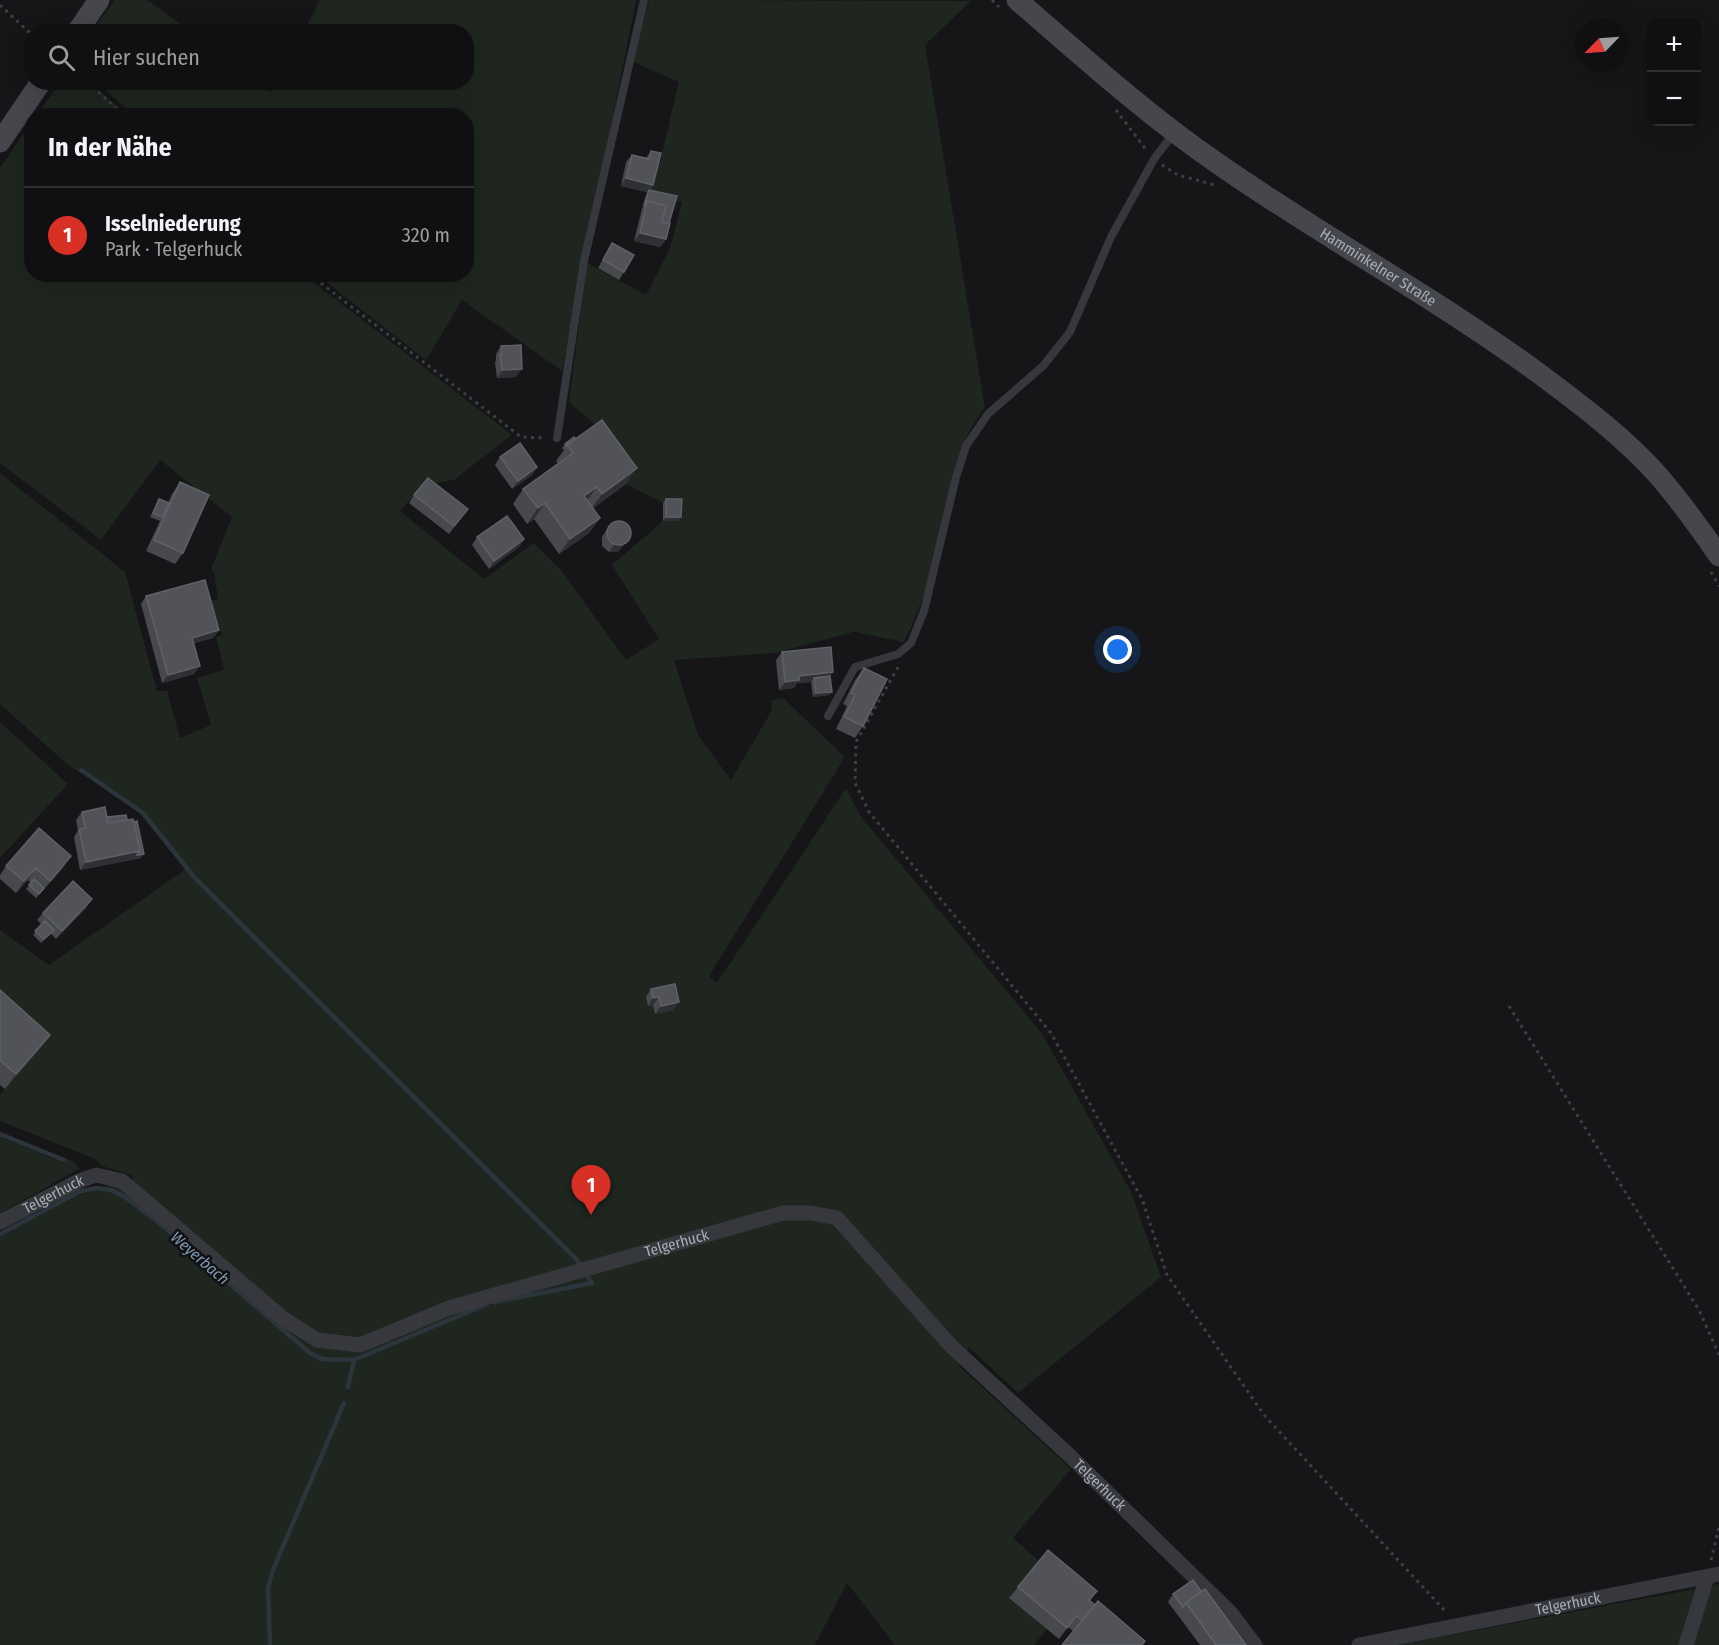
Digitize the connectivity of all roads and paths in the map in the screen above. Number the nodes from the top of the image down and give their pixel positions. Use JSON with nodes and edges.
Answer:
{"nodes":[{"id":1,"x":99,"y":0,"type":"edge"},
{"id":2,"x":644,"y":0,"type":"edge"},
{"id":3,"x":992,"y":0,"type":"edge"},
{"id":4,"x":1009,"y":4,"type":"edge"},
{"id":5,"x":0,"y":6,"type":"edge"},
{"id":6,"x":82,"y":24,"type":"edge"},
{"id":7,"x":24,"y":28,"type":"edge"},
{"id":8,"x":36,"y":90,"type":"edge"},
{"id":9,"x":96,"y":90,"type":"edge"},
{"id":10,"x":1114,"y":107,"type":"dead end"},
{"id":11,"x":116,"y":108,"type":"edge"},
{"id":12,"x":1174,"y":132,"type":"junction"},
{"id":13,"x":0,"y":142,"type":"edge"},
{"id":14,"x":1154,"y":159,"type":"junction"},
{"id":15,"x":1221,"y":188,"type":"dead end"},
{"id":16,"x":319,"y":282,"type":"edge"},
{"id":17,"x":557,"y":438,"type":"joint"},
{"id":18,"x":1715,"y":563,"type":"edge"},
{"id":19,"x":1719,"y":586,"type":"edge"},
{"id":20,"x":911,"y":643,"type":"junction"},
{"id":21,"x":828,"y":716,"type":"dead end"},
{"id":22,"x":1509,"y":1006,"type":"dead end"},
{"id":23,"x":0,"y":1222,"type":"edge"},
{"id":24,"x":1719,"y":1355,"type":"edge"},
{"id":25,"x":1719,"y":1527,"type":"edge"},
{"id":26,"x":1713,"y":1575,"type":"edge"},
{"id":27,"x":1458,"y":1626,"type":"junction"},
{"id":28,"x":1254,"y":1645,"type":"edge"},
{"id":29,"x":1359,"y":1645,"type":"edge"},
{"id":30,"x":1686,"y":1645,"type":"edge"}],
"edges":[{"from":1,"to":6,"type":"main road"},
{"from":2,"to":17,"type":"lane"},
{"from":3,"to":4,"type":"path"},
{"from":4,"to":12,"type":"main road","name":"Hamminkelner Straße"},
{"from":5,"to":7,"type":"path"},
{"from":8,"to":13,"type":"main road"},
{"from":9,"to":11,"type":"path"},
{"from":10,"to":14,"type":"path"},
{"from":12,"to":14,"type":"lane"},
{"from":12,"to":18,"type":"main road","name":"Hamminkelner Straße"},
{"from":14,"to":15,"type":"path"},
{"from":14,"to":20,"type":"lane"},
{"from":16,"to":17,"type":"path"},
{"from":18,"to":19,"type":"path"},
{"from":20,"to":21,"type":"lane"},
{"from":20,"to":27,"type":"path"},
{"from":22,"to":24,"type":"path"},
{"from":23,"to":28,"type":"street","name":"Telgerhuck"},
{"from":25,"to":26,"type":"path"},
{"from":26,"to":27,"type":"street","name":"Telgerhuck"},
{"from":26,"to":30,"type":"street"},
{"from":27,"to":29,"type":"street","name":"Telgerhuck"}]}
